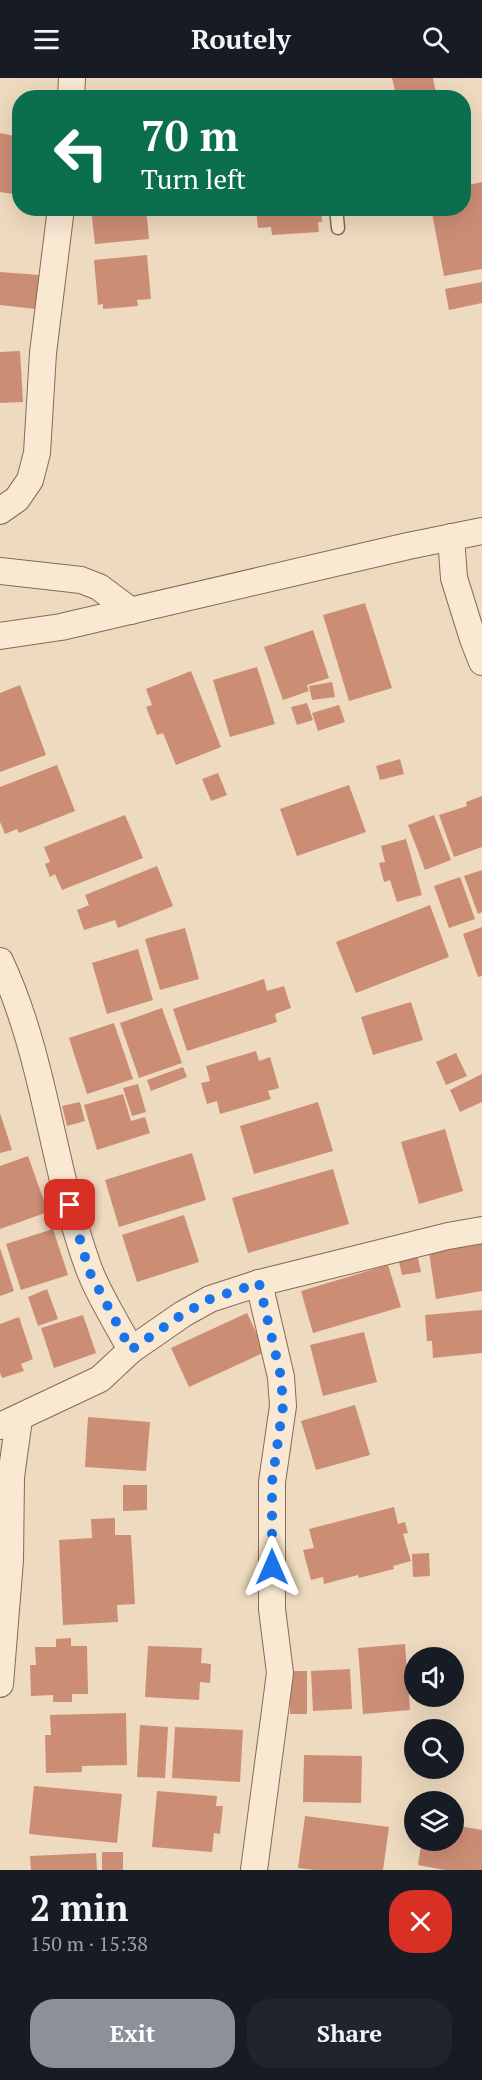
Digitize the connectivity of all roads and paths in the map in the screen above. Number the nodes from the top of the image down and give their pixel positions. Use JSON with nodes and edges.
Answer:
{"nodes":[{"id":1,"x":60,"y":216,"type":"edge"},
{"id":2,"x":337,"y":216,"type":"edge"},
{"id":3,"x":338,"y":228,"type":"dead end"},
{"id":4,"x":0,"y":511,"type":"edge"},
{"id":5,"x":482,"y":531,"type":"edge"},
{"id":6,"x":451,"y":537,"type":"junction"},
{"id":7,"x":0,"y":571,"type":"edge"},
{"id":8,"x":131,"y":611,"type":"junction"},
{"id":9,"x":0,"y":636,"type":"edge"},
{"id":10,"x":482,"y":662,"type":"edge"},
{"id":11,"x":0,"y":962,"type":"edge"},
{"id":12,"x":482,"y":1230,"type":"edge"},
{"id":13,"x":259,"y":1283,"type":"junction"},
{"id":14,"x":131,"y":1350,"type":"junction"},
{"id":15,"x":9,"y":1422,"type":"edge"},
{"id":16,"x":0,"y":1684,"type":"edge"},
{"id":17,"x":254,"y":1870,"type":"edge"}],
"edges":[{"from":1,"to":4,"type":"street"},
{"from":2,"to":3,"type":"lane"},
{"from":5,"to":6,"type":"street"},
{"from":6,"to":8,"type":"street"},
{"from":6,"to":10,"type":"street"},
{"from":7,"to":8,"type":"street"},
{"from":8,"to":9,"type":"street"},
{"from":11,"to":14,"type":"street"},
{"from":12,"to":13,"type":"street"},
{"from":13,"to":14,"type":"street"},
{"from":13,"to":17,"type":"street"},
{"from":14,"to":15,"type":"street"},
{"from":15,"to":16,"type":"street"}]}
